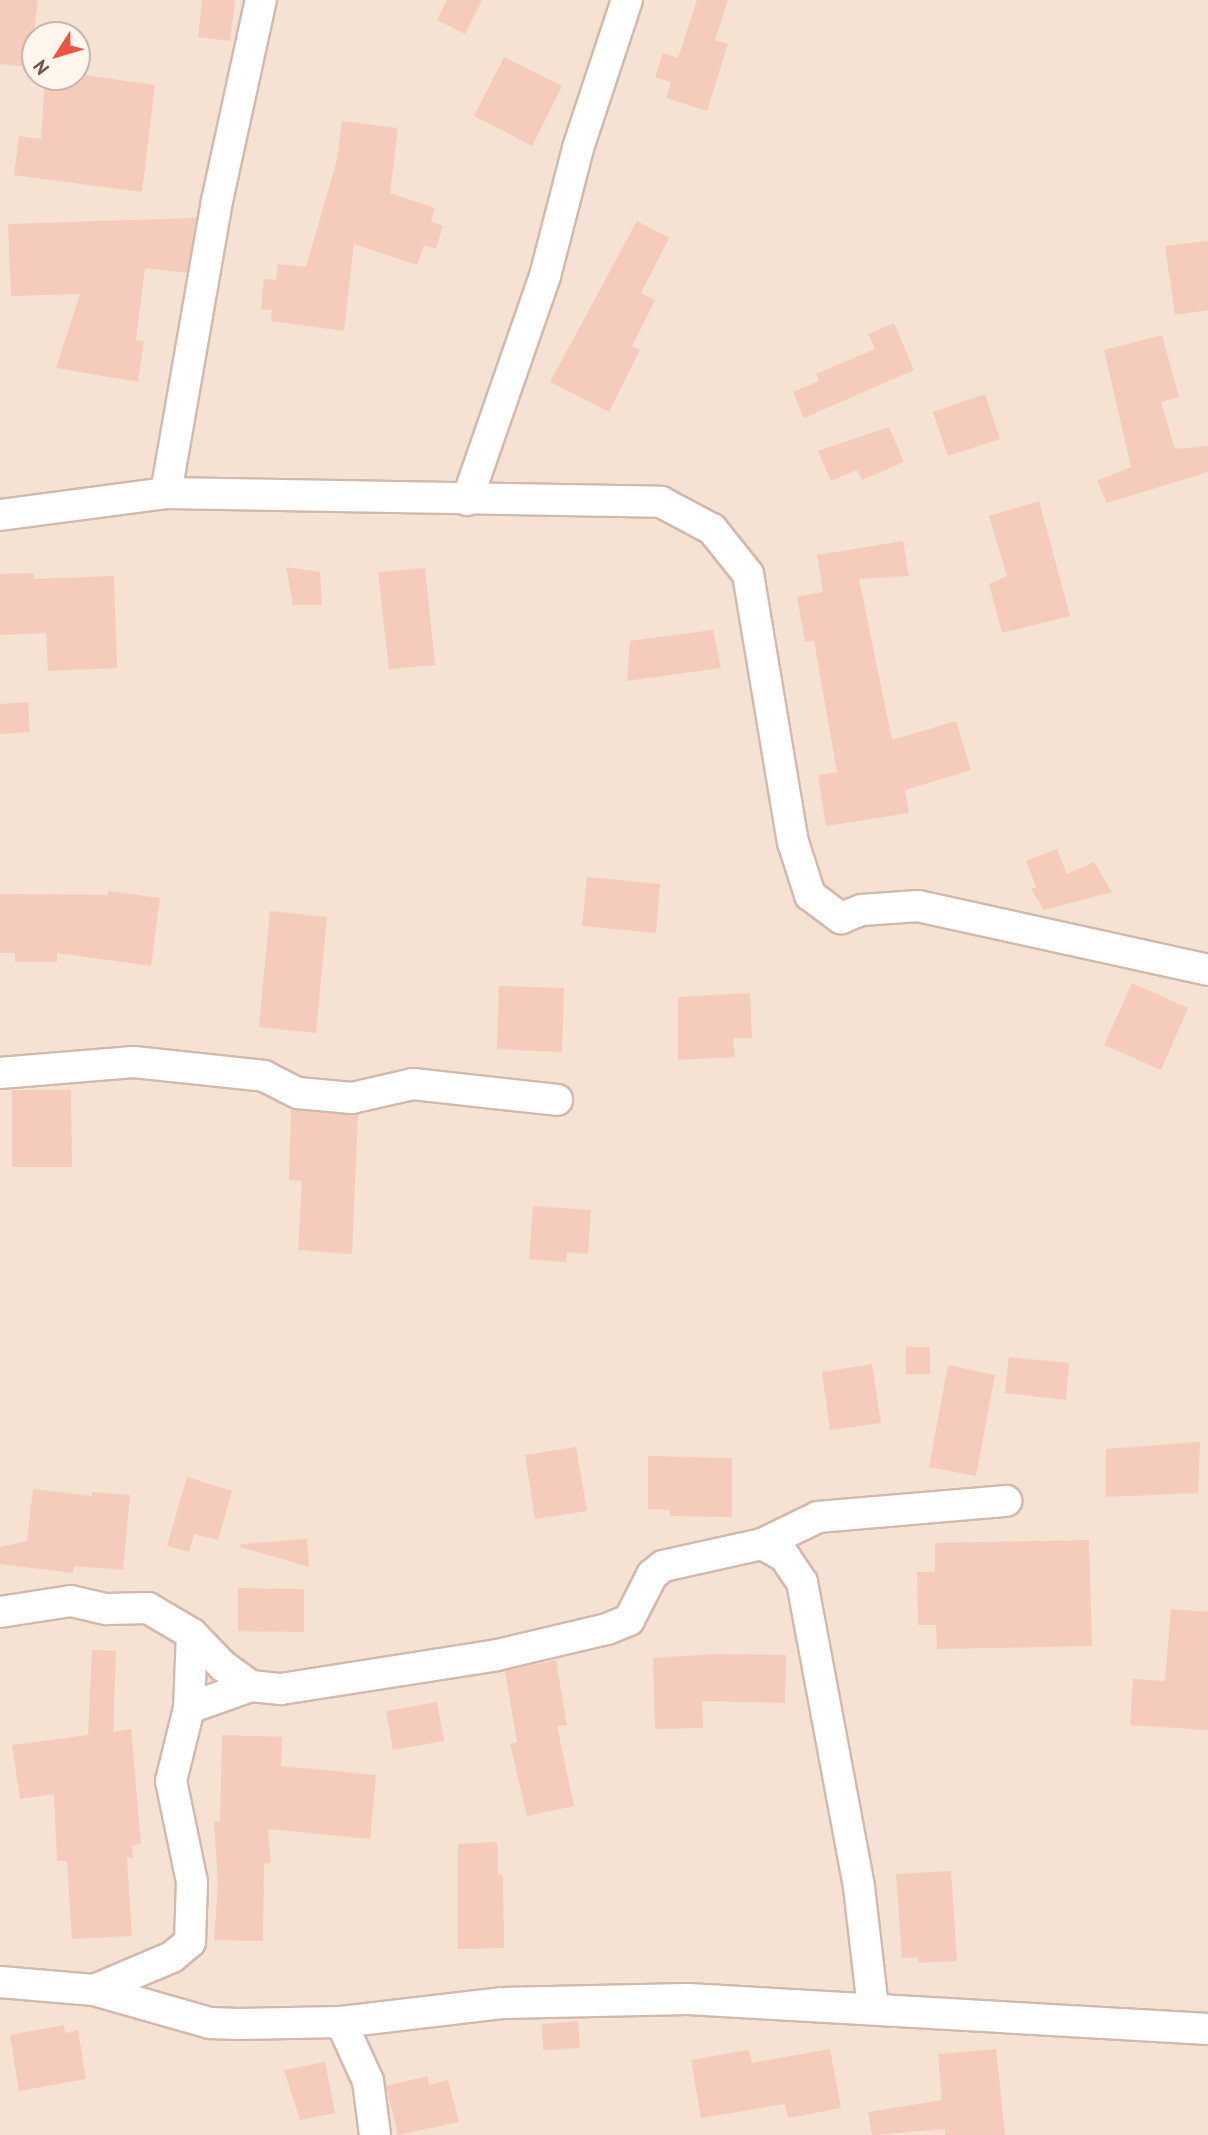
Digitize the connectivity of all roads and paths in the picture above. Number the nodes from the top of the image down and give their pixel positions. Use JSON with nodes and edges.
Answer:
{"nodes":[{"id":1,"x":261,"y":0,"type":"edge"},
{"id":2,"x":626,"y":0,"type":"edge"},
{"id":3,"x":166,"y":493,"type":"junction"},
{"id":4,"x":467,"y":500,"type":"junction"},
{"id":5,"x":0,"y":515,"type":"edge"},
{"id":6,"x":1208,"y":970,"type":"edge"},
{"id":7,"x":0,"y":1073,"type":"edge"},
{"id":8,"x":557,"y":1100,"type":"dead end"},
{"id":9,"x":1006,"y":1501,"type":"dead end"},
{"id":10,"x":762,"y":1544,"type":"junction"},
{"id":11,"x":0,"y":1612,"type":"edge"},
{"id":12,"x":192,"y":1634,"type":"junction"},
{"id":13,"x":251,"y":1686,"type":"junction"},
{"id":14,"x":190,"y":1708,"type":"junction"},
{"id":15,"x":0,"y":1982,"type":"edge"},
{"id":16,"x":94,"y":1990,"type":"junction"},
{"id":17,"x":873,"y":2008,"type":"junction"},
{"id":18,"x":341,"y":2022,"type":"junction"},
{"id":19,"x":1208,"y":2029,"type":"edge"},
{"id":20,"x":374,"y":2135,"type":"edge"}],
"edges":[{"from":1,"to":3,"type":"street"},
{"from":2,"to":4,"type":"street"},
{"from":3,"to":4,"type":"street"},
{"from":3,"to":5,"type":"street"},
{"from":4,"to":6,"type":"street"},
{"from":7,"to":8,"type":"street"},
{"from":9,"to":10,"type":"street"},
{"from":10,"to":13,"type":"street"},
{"from":10,"to":17,"type":"street"},
{"from":11,"to":12,"type":"street"},
{"from":12,"to":13,"type":"street"},
{"from":12,"to":14,"type":"street"},
{"from":13,"to":14,"type":"street"},
{"from":14,"to":16,"type":"street"},
{"from":15,"to":16,"type":"street"},
{"from":16,"to":18,"type":"street"},
{"from":17,"to":18,"type":"street"},
{"from":17,"to":19,"type":"street"},
{"from":18,"to":20,"type":"street"}]}
